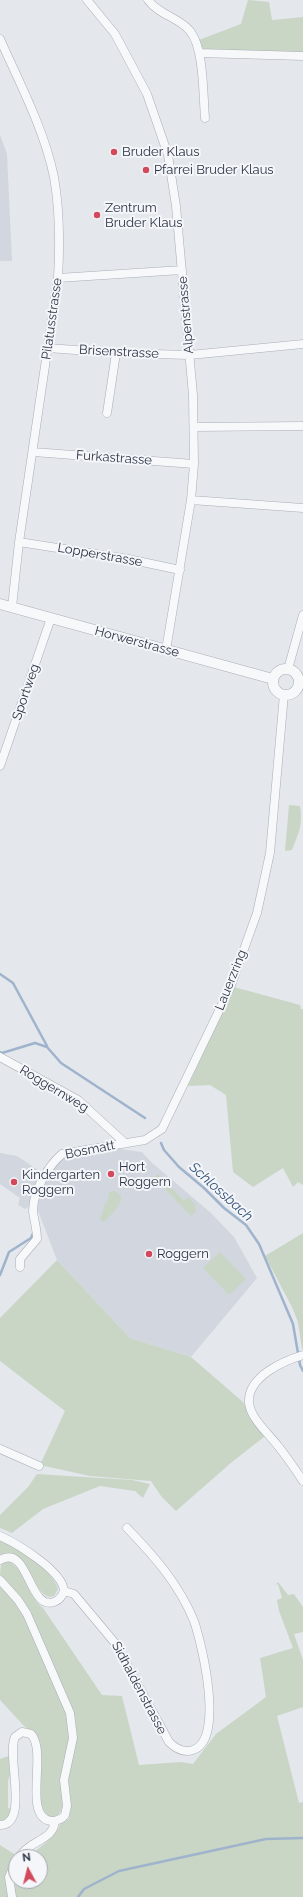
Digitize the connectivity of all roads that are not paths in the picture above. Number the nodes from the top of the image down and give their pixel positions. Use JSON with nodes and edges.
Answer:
{"nodes":[{"id":1,"x":87,"y":0,"type":"edge"},
{"id":2,"x":148,"y":0,"type":"edge"},
{"id":3,"x":0,"y":39,"type":"edge"},
{"id":4,"x":199,"y":53,"type":"junction"},
{"id":5,"x":303,"y":56,"type":"edge"},
{"id":6,"x":205,"y":118,"type":"dead end"},
{"id":7,"x":182,"y":270,"type":"junction"},
{"id":8,"x":58,"y":278,"type":"junction"},
{"id":9,"x":303,"y":344,"type":"edge"},
{"id":10,"x":48,"y":348,"type":"junction"},
{"id":11,"x":116,"y":353,"type":"junction"},
{"id":12,"x":190,"y":354,"type":"junction"},
{"id":13,"x":107,"y":413,"type":"dead end"},
{"id":14,"x":303,"y":426,"type":"edge"},
{"id":15,"x":194,"y":427,"type":"junction"},
{"id":16,"x":33,"y":452,"type":"junction"},
{"id":17,"x":194,"y":464,"type":"junction"},
{"id":18,"x":191,"y":500,"type":"junction"},
{"id":19,"x":303,"y":508,"type":"edge"},
{"id":20,"x":19,"y":542,"type":"junction"},
{"id":21,"x":180,"y":570,"type":"junction"},
{"id":22,"x":0,"y":604,"type":"edge"},
{"id":23,"x":12,"y":607,"type":"junction"},
{"id":24,"x":303,"y":615,"type":"edge"},
{"id":25,"x":51,"y":618,"type":"junction"},
{"id":26,"x":166,"y":650,"type":"junction"},
{"id":27,"x":288,"y":669,"type":"junction"},
{"id":28,"x":273,"y":679,"type":"junction"},
{"id":29,"x":301,"y":685,"type":"edge"},
{"id":30,"x":284,"y":694,"type":"junction"},
{"id":31,"x":0,"y":766,"type":"edge"},
{"id":32,"x":0,"y":1057,"type":"edge"},
{"id":33,"x":126,"y":1143,"type":"junction"},
{"id":34,"x":20,"y":1267,"type":"dead end"},
{"id":35,"x":300,"y":1356,"type":"edge"},
{"id":36,"x":0,"y":1449,"type":"edge"},
{"id":37,"x":39,"y":1466,"type":"dead end"},
{"id":38,"x":303,"y":1481,"type":"edge"},
{"id":39,"x":127,"y":1528,"type":"dead end"},
{"id":40,"x":0,"y":1536,"type":"edge"},
{"id":41,"x":0,"y":1560,"type":"edge"},
{"id":42,"x":0,"y":1580,"type":"edge"},
{"id":43,"x":64,"y":1591,"type":"junction"},
{"id":44,"x":55,"y":1821,"type":"junction"},
{"id":45,"x":0,"y":1825,"type":"edge"},
{"id":46,"x":26,"y":1849,"type":"edge"}],
"edges":[{"from":1,"to":7,"type":"street","name":"Alpenstrasse"},
{"from":2,"to":4,"type":"street"},
{"from":3,"to":8,"type":"street","name":"Pilatusstrasse"},
{"from":4,"to":5,"type":"street"},
{"from":4,"to":6,"type":"street"},
{"from":7,"to":8,"type":"street"},
{"from":7,"to":12,"type":"street","name":"Alpenstrasse"},
{"from":8,"to":10,"type":"street","name":"Pilatusstrasse"},
{"from":9,"to":12,"type":"street","name":"Brisenstrasse"},
{"from":10,"to":11,"type":"street","name":"Brisenstrasse"},
{"from":10,"to":16,"type":"street","name":"Pilatusstrasse"},
{"from":11,"to":12,"type":"street","name":"Brisenstrasse"},
{"from":11,"to":13,"type":"street"},
{"from":12,"to":15,"type":"street","name":"Alpenstrasse"},
{"from":14,"to":15,"type":"street"},
{"from":15,"to":17,"type":"street","name":"Alpenstrasse"},
{"from":16,"to":17,"type":"street","name":"Furkastrasse"},
{"from":16,"to":20,"type":"street","name":"Pilatusstrasse"},
{"from":17,"to":18,"type":"street","name":"Alpenstrasse"},
{"from":18,"to":19,"type":"street"},
{"from":18,"to":21,"type":"street","name":"Alpenstrasse"},
{"from":20,"to":21,"type":"street","name":"Lopperstrasse"},
{"from":20,"to":23,"type":"street","name":"Pilatusstrasse"},
{"from":21,"to":26,"type":"street","name":"Alpenstrasse"},
{"from":22,"to":23,"type":"street","name":"Horwerstrasse"},
{"from":23,"to":25,"type":"street","name":"Horwerstrasse"},
{"from":24,"to":27,"type":"street"},
{"from":25,"to":26,"type":"street","name":"Horwerstrasse"},
{"from":25,"to":31,"type":"street","name":"Sportweg"},
{"from":26,"to":28,"type":"street","name":"Horwerstrasse"},
{"from":27,"to":28,"type":"street"},
{"from":27,"to":29,"type":"street"},
{"from":28,"to":30,"type":"street"},
{"from":29,"to":30,"type":"street"},
{"from":30,"to":33,"type":"street","name":"Lauerzring"},
{"from":32,"to":33,"type":"street","name":"Roggernweg"},
{"from":33,"to":34,"type":"street","name":"Bosmatt"},
{"from":35,"to":38,"type":"street"},
{"from":36,"to":37,"type":"street"},
{"from":39,"to":43,"type":"street","name":"Sidhaldenstrasse"},
{"from":40,"to":43,"type":"street"},
{"from":41,"to":43,"type":"street"},
{"from":42,"to":44,"type":"street"},
{"from":44,"to":45,"type":"street"},
{"from":44,"to":46,"type":"street"}]}
